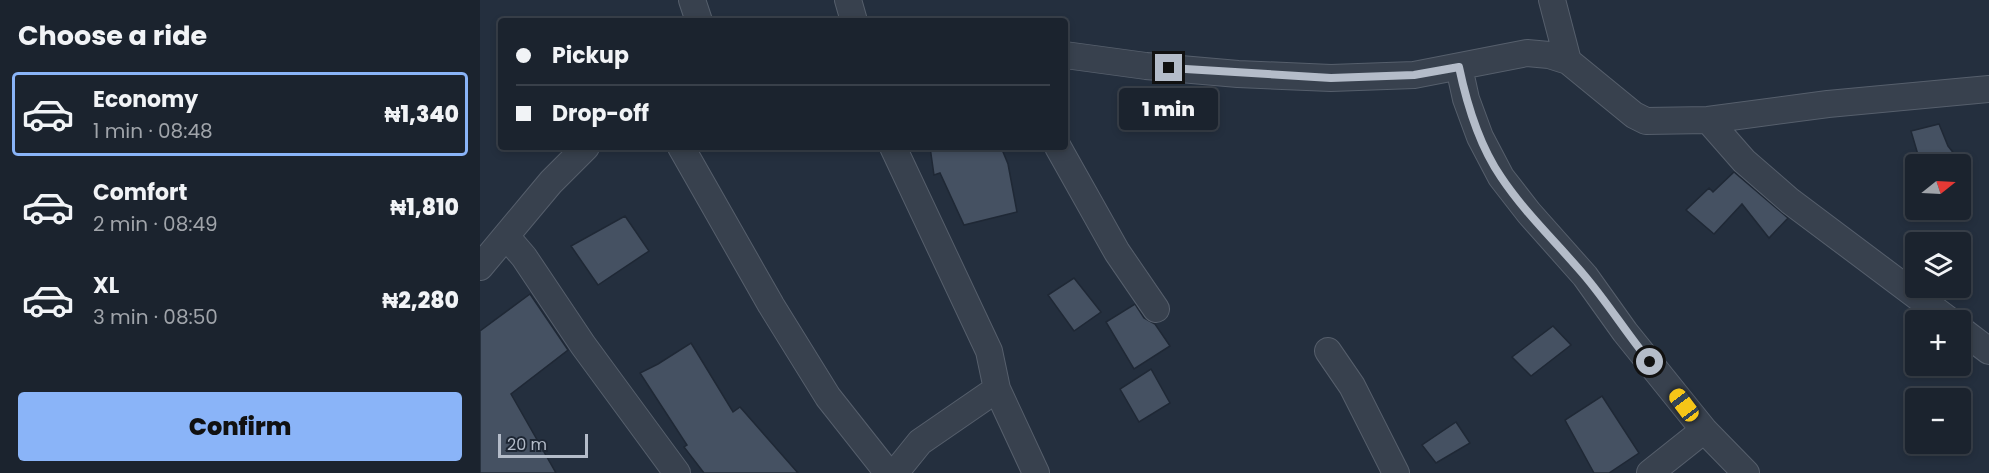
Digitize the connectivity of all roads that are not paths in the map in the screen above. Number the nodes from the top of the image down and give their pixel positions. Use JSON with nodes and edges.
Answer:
{"nodes":[{"id":1,"x":692,"y":0,"type":"edge"},
{"id":2,"x":848,"y":0,"type":"edge"},
{"id":3,"x":1552,"y":0,"type":"edge"},
{"id":4,"x":698,"y":18,"type":"edge"},
{"id":5,"x":853,"y":18,"type":"edge"},
{"id":6,"x":1068,"y":56,"type":"edge"},
{"id":7,"x":1568,"y":61,"type":"junction"},
{"id":8,"x":1459,"y":67,"type":"junction"},
{"id":9,"x":1989,"y":89,"type":"edge"},
{"id":10,"x":1708,"y":120,"type":"junction"},
{"id":11,"x":583,"y":150,"type":"edge"},
{"id":12,"x":683,"y":150,"type":"edge"},
{"id":13,"x":894,"y":150,"type":"edge"},
{"id":14,"x":1060,"y":150,"type":"edge"},
{"id":15,"x":506,"y":236,"type":"junction"},
{"id":16,"x":480,"y":267,"type":"edge"},
{"id":17,"x":1156,"y":309,"type":"dead end"},
{"id":18,"x":1935,"y":310,"type":"edge"},
{"id":19,"x":1971,"y":337,"type":"edge"},
{"id":20,"x":1328,"y":351,"type":"dead end"},
{"id":21,"x":1989,"y":351,"type":"edge"},
{"id":22,"x":997,"y":389,"type":"junction"},
{"id":23,"x":1704,"y":430,"type":"junction"},
{"id":24,"x":900,"y":471,"type":"edge"},
{"id":25,"x":677,"y":473,"type":"edge"},
{"id":26,"x":1036,"y":473,"type":"edge"},
{"id":27,"x":1396,"y":473,"type":"edge"},
{"id":28,"x":1650,"y":473,"type":"edge"},
{"id":29,"x":1746,"y":473,"type":"edge"}],
"edges":[{"from":1,"to":4,"type":"street"},
{"from":2,"to":5,"type":"street"},
{"from":3,"to":7,"type":"street"},
{"from":6,"to":8,"type":"street"},
{"from":7,"to":8,"type":"street"},
{"from":7,"to":10,"type":"street"},
{"from":8,"to":23,"type":"street"},
{"from":9,"to":10,"type":"street"},
{"from":10,"to":18,"type":"street"},
{"from":11,"to":15,"type":"street"},
{"from":12,"to":24,"type":"street"},
{"from":13,"to":22,"type":"street"},
{"from":14,"to":17,"type":"street"},
{"from":15,"to":16,"type":"street"},
{"from":15,"to":25,"type":"street"},
{"from":19,"to":21,"type":"street"},
{"from":20,"to":27,"type":"street"},
{"from":22,"to":24,"type":"street"},
{"from":22,"to":26,"type":"street"},
{"from":23,"to":28,"type":"street"},
{"from":23,"to":29,"type":"street"}]}
